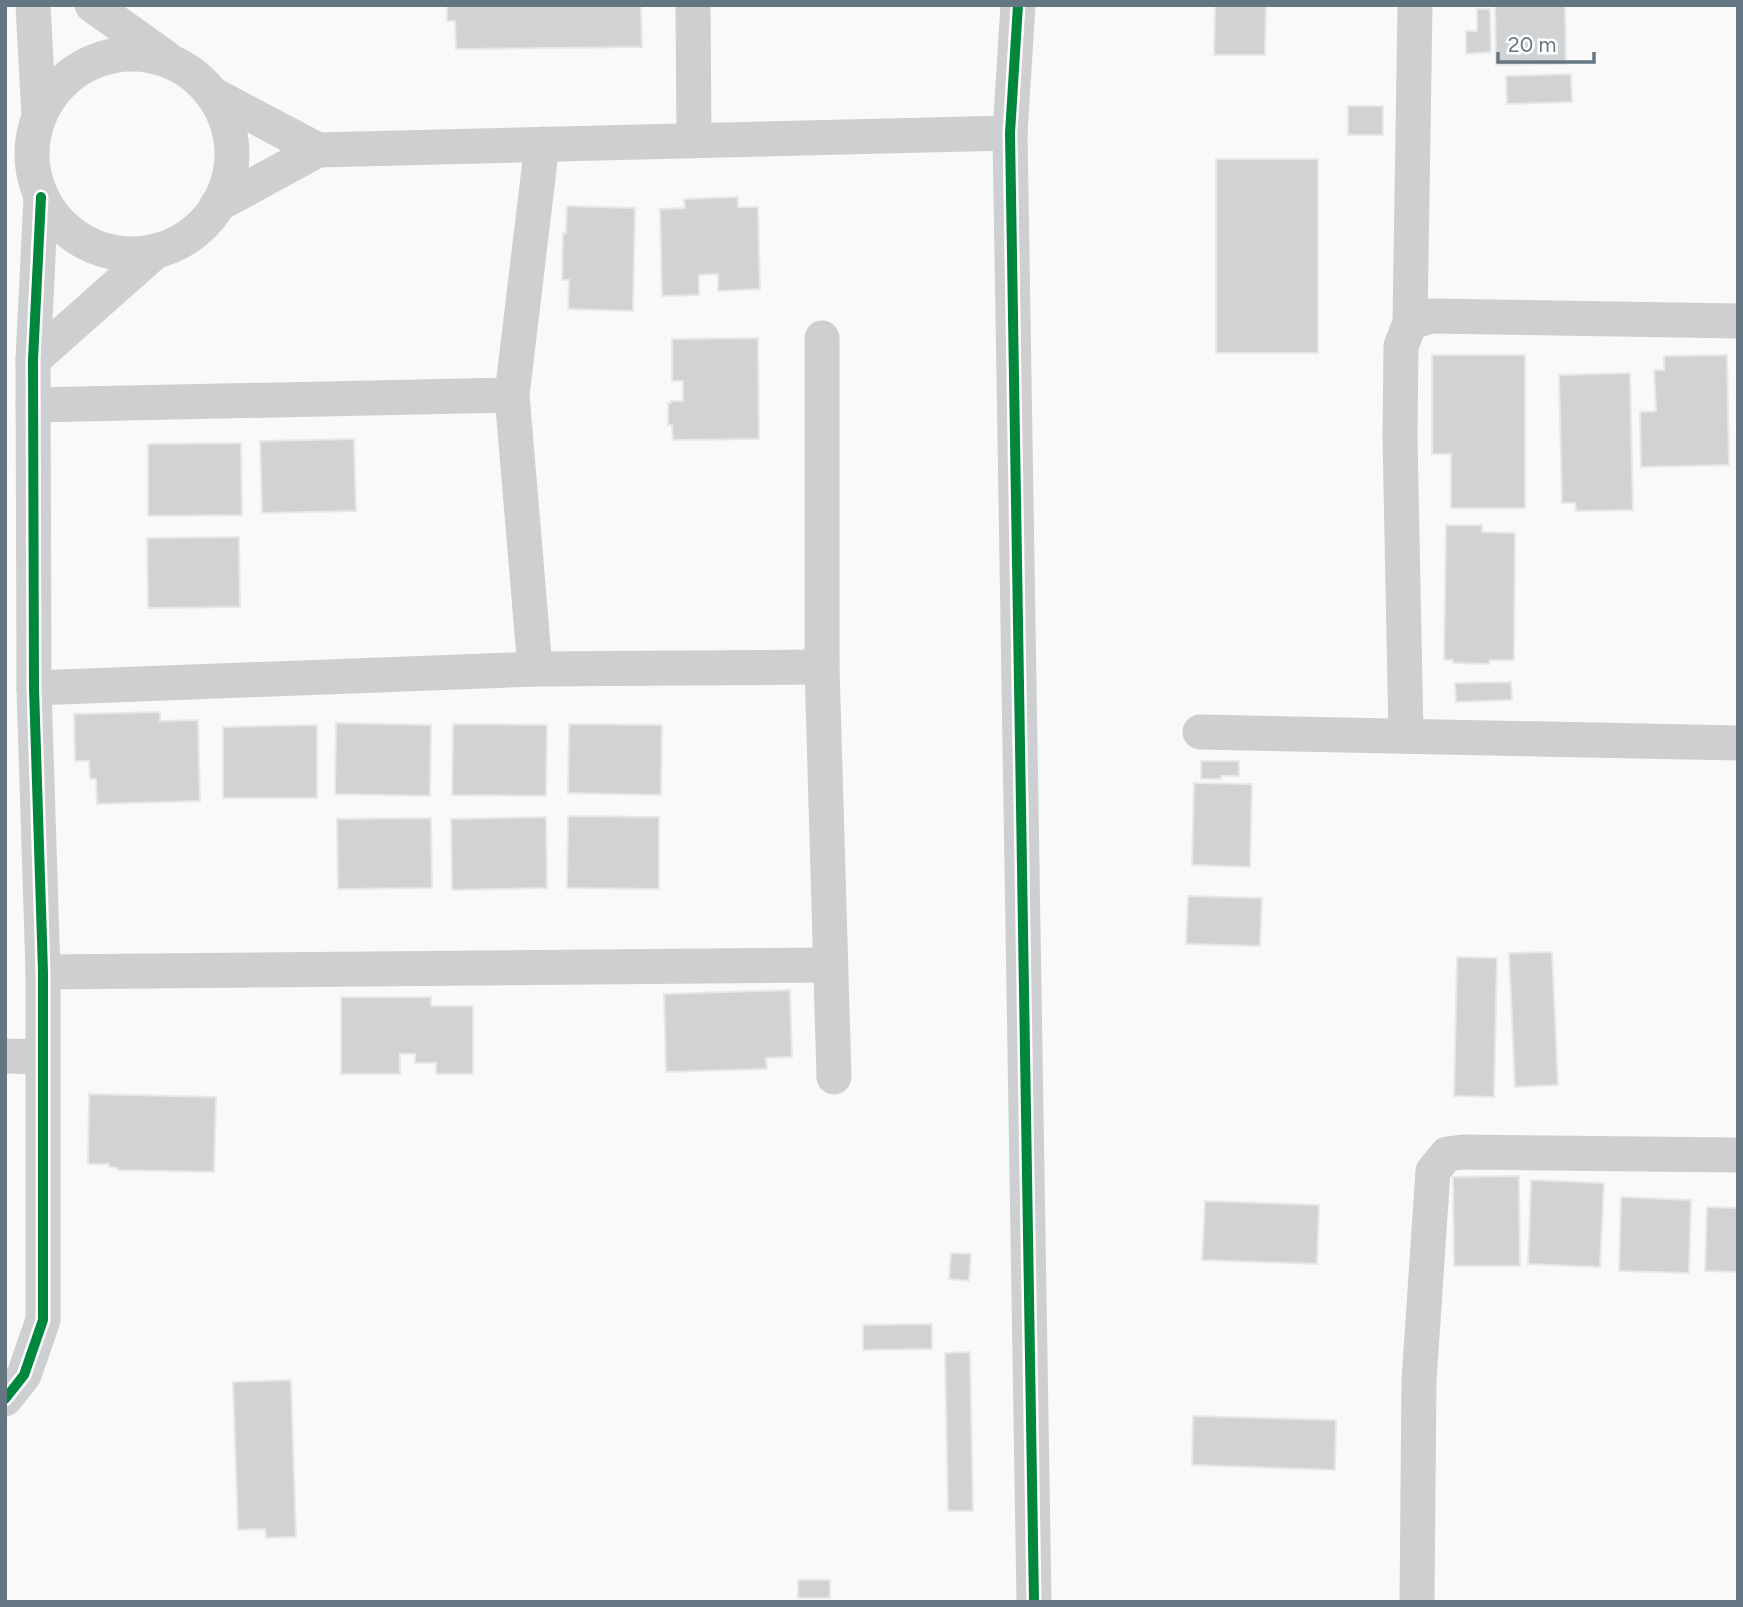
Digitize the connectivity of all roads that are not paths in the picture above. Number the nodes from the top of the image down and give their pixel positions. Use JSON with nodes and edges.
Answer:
{"nodes":[{"id":1,"x":33,"y":5,"type":"edge"},
{"id":2,"x":92,"y":5,"type":"edge"},
{"id":3,"x":693,"y":5,"type":"edge"},
{"id":4,"x":1018,"y":5,"type":"edge"},
{"id":5,"x":1415,"y":5,"type":"edge"},
{"id":6,"x":171,"y":61,"type":"junction"},
{"id":7,"x":212,"y":94,"type":"junction"},
{"id":8,"x":39,"y":117,"type":"junction"},
{"id":9,"x":1010,"y":133,"type":"junction"},
{"id":10,"x":694,"y":140,"type":"junction"},
{"id":11,"x":542,"y":144,"type":"junction"},
{"id":12,"x":318,"y":150,"type":"junction"},
{"id":13,"x":41,"y":197,"type":"junction"},
{"id":14,"x":217,"y":205,"type":"junction"},
{"id":15,"x":156,"y":251,"type":"junction"},
{"id":16,"x":1738,"y":321,"type":"edge"},
{"id":17,"x":1410,"y":323,"type":"junction"},
{"id":18,"x":822,"y":338,"type":"dead end"},
{"id":19,"x":33,"y":360,"type":"junction"},
{"id":20,"x":512,"y":395,"type":"junction"},
{"id":21,"x":33,"y":405,"type":"junction"},
{"id":22,"x":822,"y":667,"type":"junction"},
{"id":23,"x":535,"y":669,"type":"junction"},
{"id":24,"x":34,"y":688,"type":"junction"},
{"id":25,"x":1200,"y":732,"type":"dead end"},
{"id":26,"x":1406,"y":736,"type":"junction"},
{"id":27,"x":1738,"y":743,"type":"edge"},
{"id":28,"x":830,"y":965,"type":"junction"},
{"id":29,"x":43,"y":972,"type":"junction"},
{"id":30,"x":5,"y":1056,"type":"edge"},
{"id":31,"x":43,"y":1057,"type":"junction"},
{"id":32,"x":834,"y":1077,"type":"dead end"},
{"id":33,"x":1738,"y":1155,"type":"edge"},
{"id":34,"x":5,"y":1399,"type":"edge"},
{"id":35,"x":1034,"y":1602,"type":"edge"},
{"id":36,"x":1417,"y":1602,"type":"edge"}],
"edges":[{"from":1,"to":8,"type":"street"},
{"from":2,"to":6,"type":"street"},
{"from":3,"to":10,"type":"street"},
{"from":4,"to":9,"type":"street"},
{"from":5,"to":17,"type":"street"},
{"from":6,"to":7,"type":"street"},
{"from":6,"to":8,"type":"street"},
{"from":7,"to":12,"type":"street"},
{"from":7,"to":14,"type":"street"},
{"from":8,"to":13,"type":"street"},
{"from":9,"to":10,"type":"street"},
{"from":9,"to":35,"type":"street"},
{"from":10,"to":11,"type":"street"},
{"from":11,"to":12,"type":"street"},
{"from":11,"to":20,"type":"street"},
{"from":12,"to":14,"type":"street"},
{"from":13,"to":15,"type":"street"},
{"from":13,"to":19,"type":"street"},
{"from":14,"to":15,"type":"street"},
{"from":15,"to":19,"type":"street"},
{"from":16,"to":17,"type":"street"},
{"from":17,"to":26,"type":"street"},
{"from":18,"to":22,"type":"street"},
{"from":19,"to":21,"type":"street"},
{"from":20,"to":21,"type":"street"},
{"from":20,"to":23,"type":"street"},
{"from":21,"to":24,"type":"street"},
{"from":22,"to":23,"type":"street"},
{"from":22,"to":28,"type":"street"},
{"from":23,"to":24,"type":"street"},
{"from":24,"to":29,"type":"street"},
{"from":25,"to":26,"type":"street"},
{"from":26,"to":27,"type":"street"},
{"from":28,"to":29,"type":"street"},
{"from":28,"to":32,"type":"street"},
{"from":29,"to":31,"type":"street"},
{"from":30,"to":31,"type":"street"},
{"from":31,"to":34,"type":"street"},
{"from":33,"to":36,"type":"street"}]}
